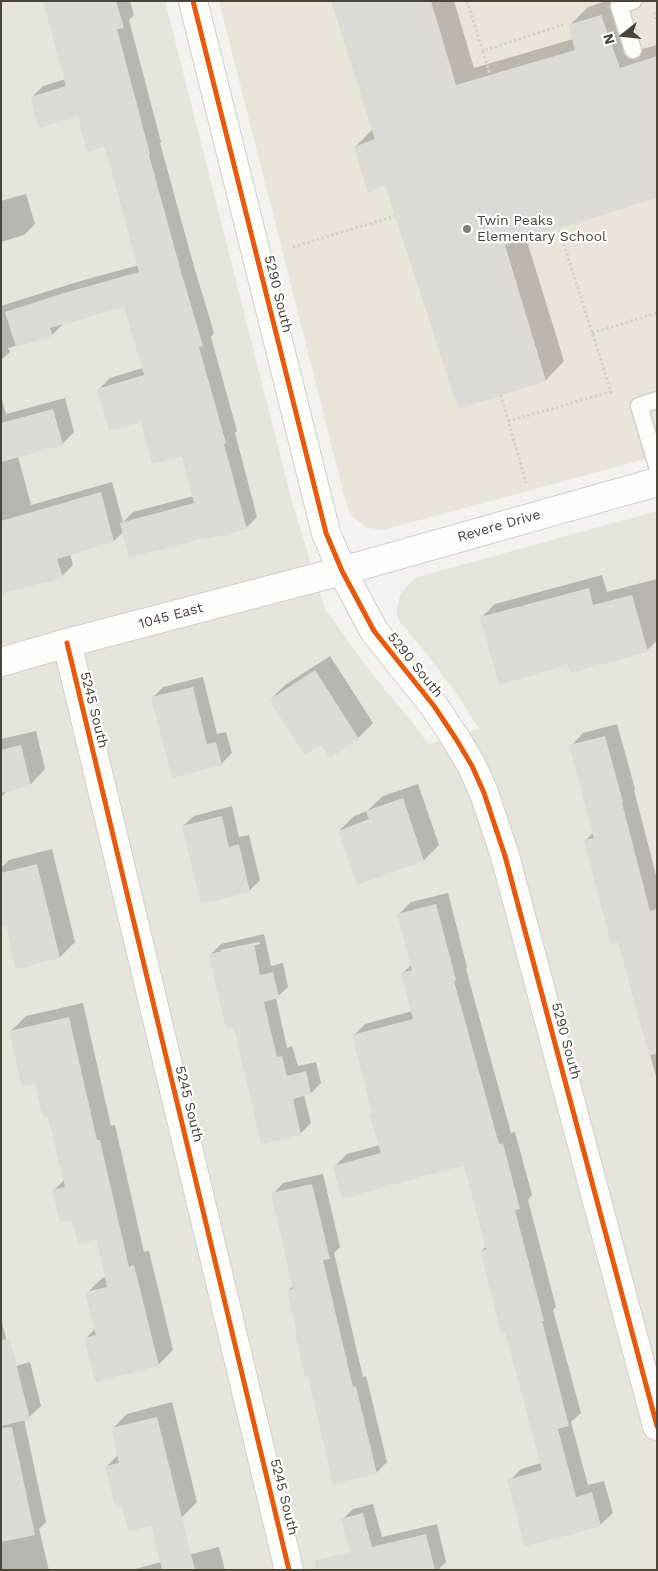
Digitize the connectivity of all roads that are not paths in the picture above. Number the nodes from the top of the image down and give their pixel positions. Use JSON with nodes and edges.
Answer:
{"nodes":[{"id":1,"x":193,"y":1,"type":"edge"},
{"id":2,"x":633,"y":1,"type":"edge"},
{"id":3,"x":633,"y":50,"type":"dead end"},
{"id":4,"x":657,"y":400,"type":"edge"},
{"id":5,"x":657,"y":466,"type":"edge"},
{"id":6,"x":657,"y":482,"type":"edge"},
{"id":7,"x":342,"y":571,"type":"junction"},
{"id":8,"x":67,"y":643,"type":"junction"},
{"id":9,"x":1,"y":662,"type":"edge"},
{"id":10,"x":657,"y":1426,"type":"edge"},
{"id":11,"x":290,"y":1570,"type":"edge"}],
"edges":[{"from":1,"to":7,"type":"street","name":"5290 South"},
{"from":2,"to":3,"type":"lane"},
{"from":4,"to":5,"type":"lane"},
{"from":6,"to":7,"type":"street","name":"Revere Drive"},
{"from":7,"to":8,"type":"street","name":"1045 East"},
{"from":7,"to":10,"type":"street","name":"5290 South"},
{"from":8,"to":9,"type":"street","name":"1045 East"},
{"from":8,"to":11,"type":"street","name":"5245 South"}]}
